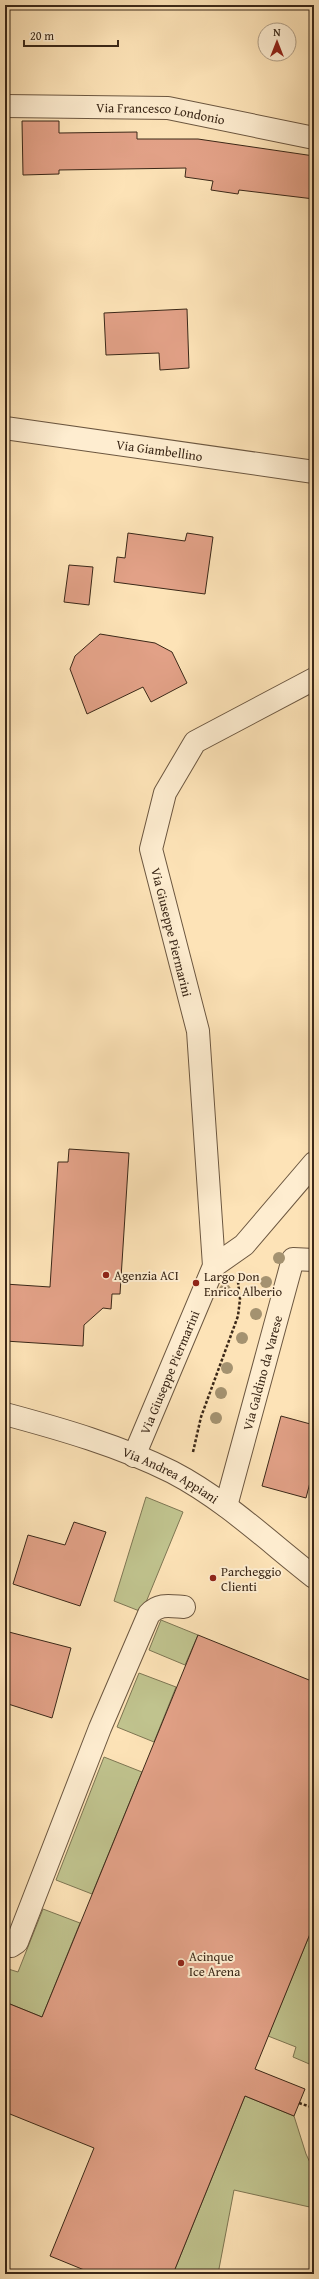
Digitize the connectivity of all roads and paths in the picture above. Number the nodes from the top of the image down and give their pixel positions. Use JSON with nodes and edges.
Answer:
{"nodes":[{"id":1,"x":5,"y":106,"type":"edge"},
{"id":2,"x":314,"y":138,"type":"edge"},
{"id":3,"x":5,"y":428,"type":"edge"},
{"id":4,"x":314,"y":472,"type":"edge"},
{"id":5,"x":314,"y":679,"type":"edge"},
{"id":6,"x":314,"y":1162,"type":"edge"},
{"id":7,"x":314,"y":1260,"type":"edge"},
{"id":8,"x":214,"y":1266,"type":"junction"},
{"id":9,"x":238,"y":1275,"type":"dead end"},
{"id":10,"x":5,"y":1414,"type":"edge"},
{"id":11,"x":134,"y":1456,"type":"junction"},
{"id":12,"x":192,"y":1456,"type":"dead end"},
{"id":13,"x":226,"y":1506,"type":"junction"},
{"id":14,"x":314,"y":1577,"type":"edge"},
{"id":15,"x":184,"y":1607,"type":"dead end"},
{"id":16,"x":5,"y":1945,"type":"edge"},
{"id":17,"x":299,"y":2102,"type":"dead end"},
{"id":18,"x":314,"y":2108,"type":"edge"}],
"edges":[{"from":1,"to":2,"type":"street","name":"Via Francesco Londonio"},
{"from":3,"to":4,"type":"street","name":"Via Giambellino"},
{"from":5,"to":8,"type":"street","name":"Via Giuseppe Piermarini"},
{"from":6,"to":8,"type":"street"},
{"from":7,"to":13,"type":"street","name":"Via Galdino da Varese"},
{"from":8,"to":11,"type":"street","name":"Via Giuseppe Piermarini"},
{"from":9,"to":12,"type":"path"},
{"from":10,"to":11,"type":"street","name":"Via Andrea Appiani"},
{"from":11,"to":13,"type":"street","name":"Via Andrea Appiani"},
{"from":13,"to":14,"type":"street","name":"Via Andrea Appiani"},
{"from":15,"to":16,"type":"street"},
{"from":17,"to":18,"type":"path"}]}
